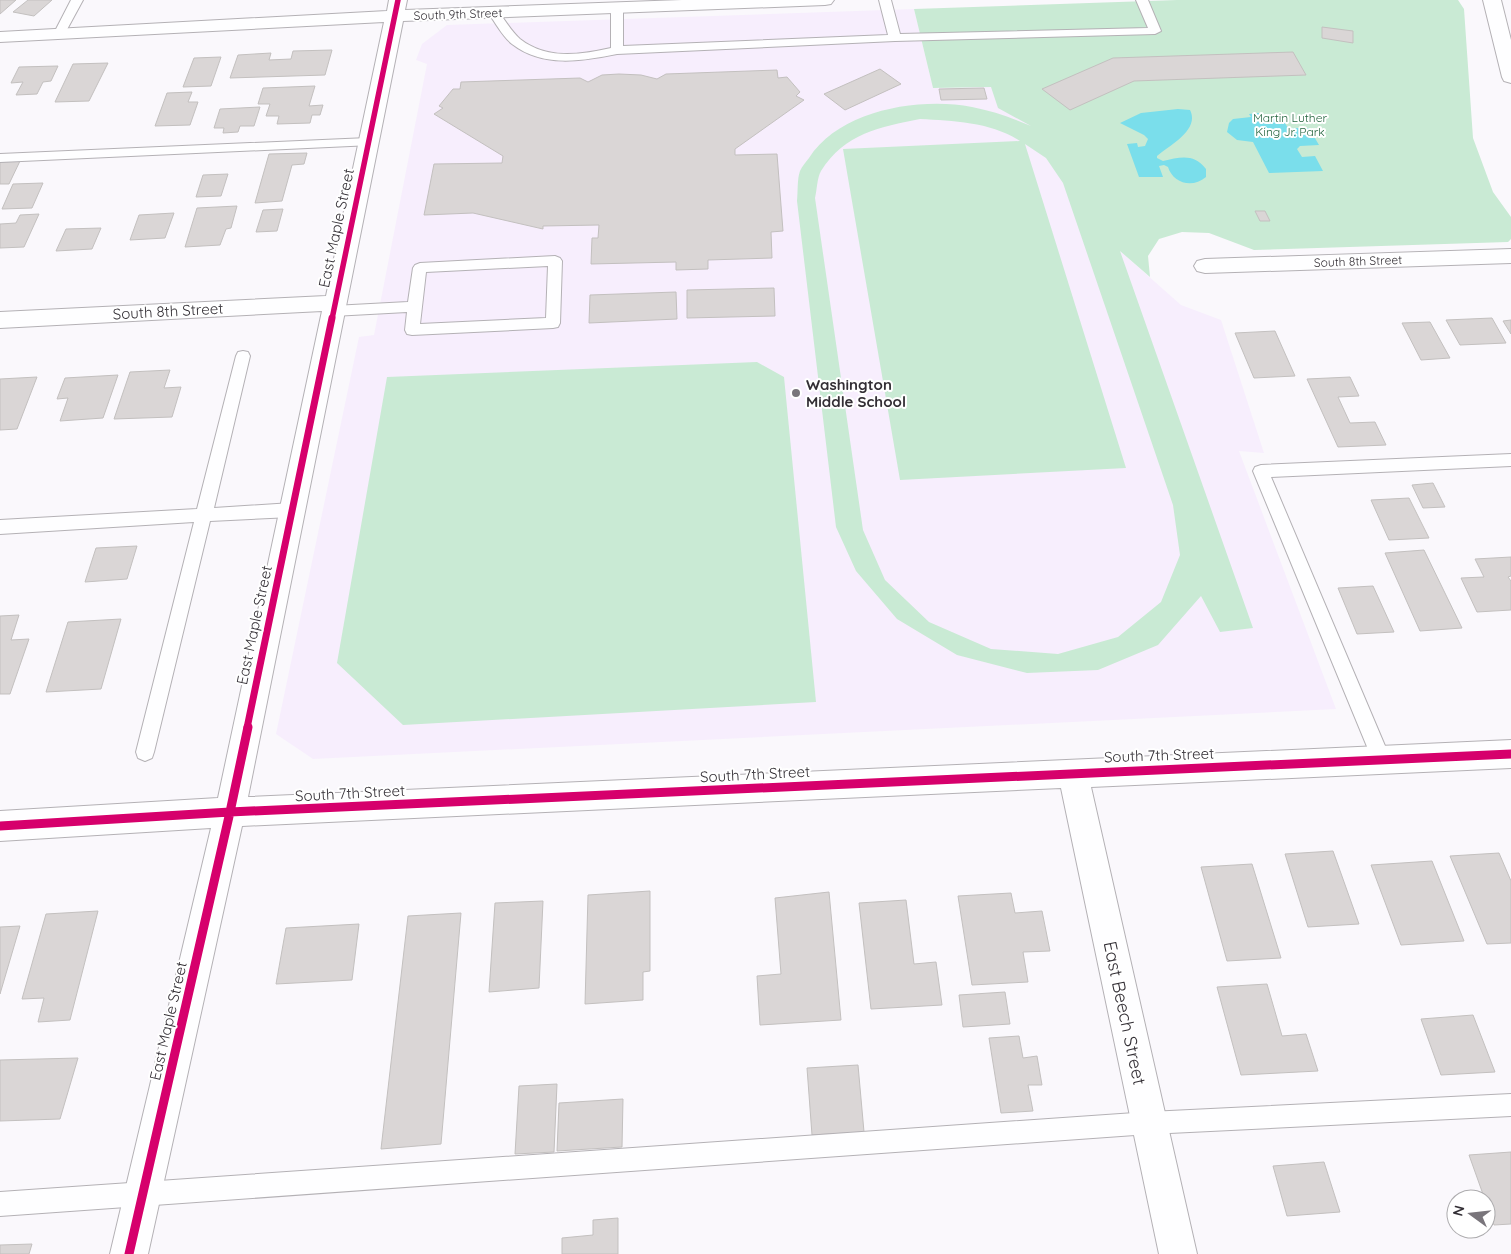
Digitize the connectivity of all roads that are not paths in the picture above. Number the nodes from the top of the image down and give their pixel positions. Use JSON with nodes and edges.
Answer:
{"nodes":[{"id":1,"x":77,"y":0,"type":"edge"},
{"id":2,"x":826,"y":0,"type":"edge"},
{"id":3,"x":886,"y":0,"type":"edge"},
{"id":4,"x":1142,"y":0,"type":"edge"},
{"id":5,"x":1492,"y":0,"type":"edge"},
{"id":6,"x":397,"y":8,"type":"edge"},
{"id":7,"x":617,"y":8,"type":"junction"},
{"id":8,"x":494,"y":12,"type":"junction"},
{"id":9,"x":60,"y":33,"type":"junction"},
{"id":10,"x":0,"y":38,"type":"edge"},
{"id":11,"x":895,"y":38,"type":"junction"},
{"id":12,"x":617,"y":50,"type":"junction"},
{"id":13,"x":1511,"y":78,"type":"edge"},
{"id":14,"x":368,"y":142,"type":"junction"},
{"id":15,"x":0,"y":158,"type":"edge"},
{"id":16,"x":1511,"y":256,"type":"edge"},
{"id":17,"x":1206,"y":266,"type":"dead end"},
{"id":18,"x":334,"y":307,"type":"junction"},
{"id":19,"x":415,"y":307,"type":"junction"},
{"id":20,"x":0,"y":320,"type":"edge"},
{"id":21,"x":244,"y":356,"type":"dead end"},
{"id":22,"x":1511,"y":460,"type":"edge"},
{"id":23,"x":292,"y":510,"type":"junction"},
{"id":24,"x":204,"y":515,"type":"junction"},
{"id":25,"x":0,"y":527,"type":"edge"},
{"id":26,"x":145,"y":752,"type":"dead end"},
{"id":27,"x":1511,"y":754,"type":"edge"},
{"id":28,"x":1382,"y":760,"type":"junction"},
{"id":29,"x":1072,"y":773,"type":"junction"},
{"id":30,"x":230,"y":812,"type":"junction"},
{"id":31,"x":0,"y":826,"type":"edge"},
{"id":32,"x":1511,"y":1105,"type":"edge"},
{"id":33,"x":1149,"y":1123,"type":"junction"},
{"id":34,"x":143,"y":1194,"type":"junction"},
{"id":35,"x":0,"y":1204,"type":"edge"},
{"id":36,"x":129,"y":1254,"type":"edge"},
{"id":37,"x":1178,"y":1254,"type":"edge"}],
"edges":[{"from":1,"to":9,"type":"lane"},
{"from":2,"to":7,"type":"street","name":"South 9th Street"},
{"from":3,"to":11,"type":"lane"},
{"from":4,"to":11,"type":"lane"},
{"from":5,"to":13,"type":"street"},
{"from":6,"to":8,"type":"street","name":"South 9th Street"},
{"from":6,"to":9,"type":"street","name":"South 9th Street"},
{"from":6,"to":14,"type":"street","name":"East Maple Street"},
{"from":7,"to":8,"type":"street","name":"South 9th Street"},
{"from":7,"to":12,"type":"lane"},
{"from":8,"to":12,"type":"lane"},
{"from":9,"to":10,"type":"street","name":"South 9th Street"},
{"from":11,"to":12,"type":"lane"},
{"from":14,"to":15,"type":"lane"},
{"from":14,"to":18,"type":"street","name":"East Maple Street"},
{"from":16,"to":17,"type":"street","name":"South 8th Street"},
{"from":18,"to":19,"type":"lane"},
{"from":18,"to":20,"type":"street","name":"South 8th Street"},
{"from":18,"to":23,"type":"street","name":"East Maple Street"},
{"from":19,"to":19,"type":"lane"},
{"from":21,"to":24,"type":"lane"},
{"from":22,"to":28,"type":"lane"},
{"from":23,"to":24,"type":"lane"},
{"from":23,"to":30,"type":"street","name":"East Maple Street"},
{"from":24,"to":25,"type":"lane"},
{"from":24,"to":26,"type":"lane"},
{"from":27,"to":28,"type":"street","name":"South 7th Street"},
{"from":28,"to":29,"type":"street","name":"South 7th Street"},
{"from":29,"to":30,"type":"street","name":"South 7th Street"},
{"from":29,"to":33,"type":"street","name":"East Beech Street"},
{"from":30,"to":31,"type":"street","name":"South 7th Street"},
{"from":30,"to":34,"type":"street","name":"East Maple Street"},
{"from":32,"to":33,"type":"lane"},
{"from":33,"to":34,"type":"lane"},
{"from":33,"to":37,"type":"street","name":"East Beech Street"},
{"from":34,"to":35,"type":"lane"},
{"from":34,"to":36,"type":"street","name":"East Maple Street"}]}
